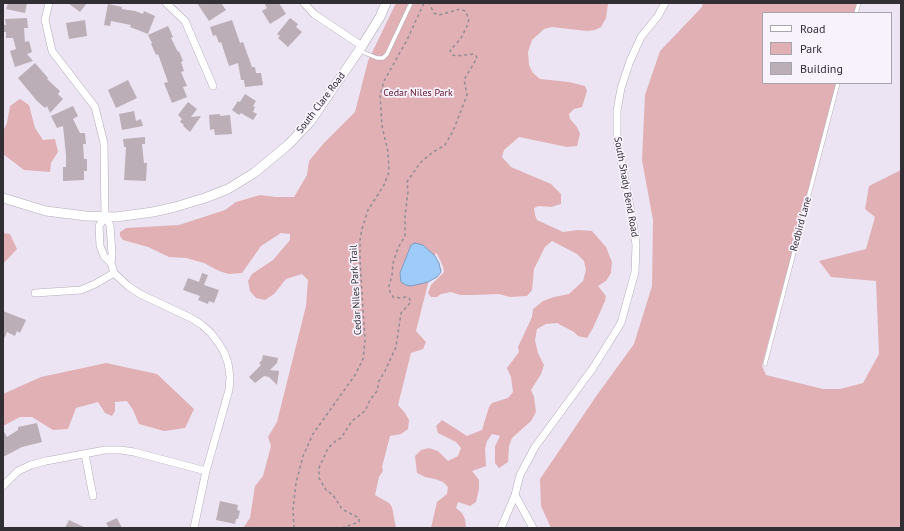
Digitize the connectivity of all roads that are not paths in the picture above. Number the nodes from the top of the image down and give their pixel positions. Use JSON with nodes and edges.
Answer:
{"nodes":[{"id":1,"x":49,"y":3,"type":"edge"},
{"id":2,"x":166,"y":3,"type":"edge"},
{"id":3,"x":304,"y":3,"type":"edge"},
{"id":4,"x":386,"y":3,"type":"edge"},
{"id":5,"x":412,"y":3,"type":"edge"},
{"id":6,"x":665,"y":3,"type":"edge"},
{"id":7,"x":361,"y":48,"type":"junction"},
{"id":8,"x":838,"y":84,"type":"edge"},
{"id":9,"x":213,"y":86,"type":"dead end"},
{"id":10,"x":3,"y":198,"type":"edge"},
{"id":11,"x":105,"y":217,"type":"junction"},
{"id":12,"x":111,"y":263,"type":"junction"},
{"id":13,"x":114,"y":273,"type":"junction"},
{"id":14,"x":35,"y":293,"type":"dead end"},
{"id":15,"x":765,"y":364,"type":"dead end"},
{"id":16,"x":85,"y":454,"type":"junction"},
{"id":17,"x":206,"y":471,"type":"junction"},
{"id":18,"x":3,"y":486,"type":"edge"},
{"id":19,"x":516,"y":495,"type":"junction"},
{"id":20,"x":94,"y":496,"type":"dead end"},
{"id":21,"x":194,"y":528,"type":"edge"},
{"id":22,"x":501,"y":528,"type":"edge"},
{"id":23,"x":533,"y":528,"type":"edge"}],
"edges":[{"from":1,"to":11,"type":"street"},
{"from":2,"to":9,"type":"street"},
{"from":3,"to":7,"type":"street"},
{"from":4,"to":7,"type":"street","name":"South Clare Road"},
{"from":5,"to":7,"type":"lane"},
{"from":6,"to":19,"type":"street","name":"South Shady Bend Road"},
{"from":7,"to":11,"type":"street","name":"South Clare Road"},
{"from":8,"to":15,"type":"lane","name":"Redbird Lane"},
{"from":10,"to":11,"type":"street","name":"South Clare Road"},
{"from":11,"to":12,"type":"street"},
{"from":11,"to":12,"type":"street"},
{"from":12,"to":13,"type":"street"},
{"from":13,"to":14,"type":"street"},
{"from":13,"to":17,"type":"street"},
{"from":16,"to":17,"type":"street"},
{"from":16,"to":18,"type":"street"},
{"from":16,"to":20,"type":"street"},
{"from":17,"to":21,"type":"street"},
{"from":19,"to":22,"type":"street","name":"South Shady Bend Road"},
{"from":19,"to":23,"type":"street"}]}
